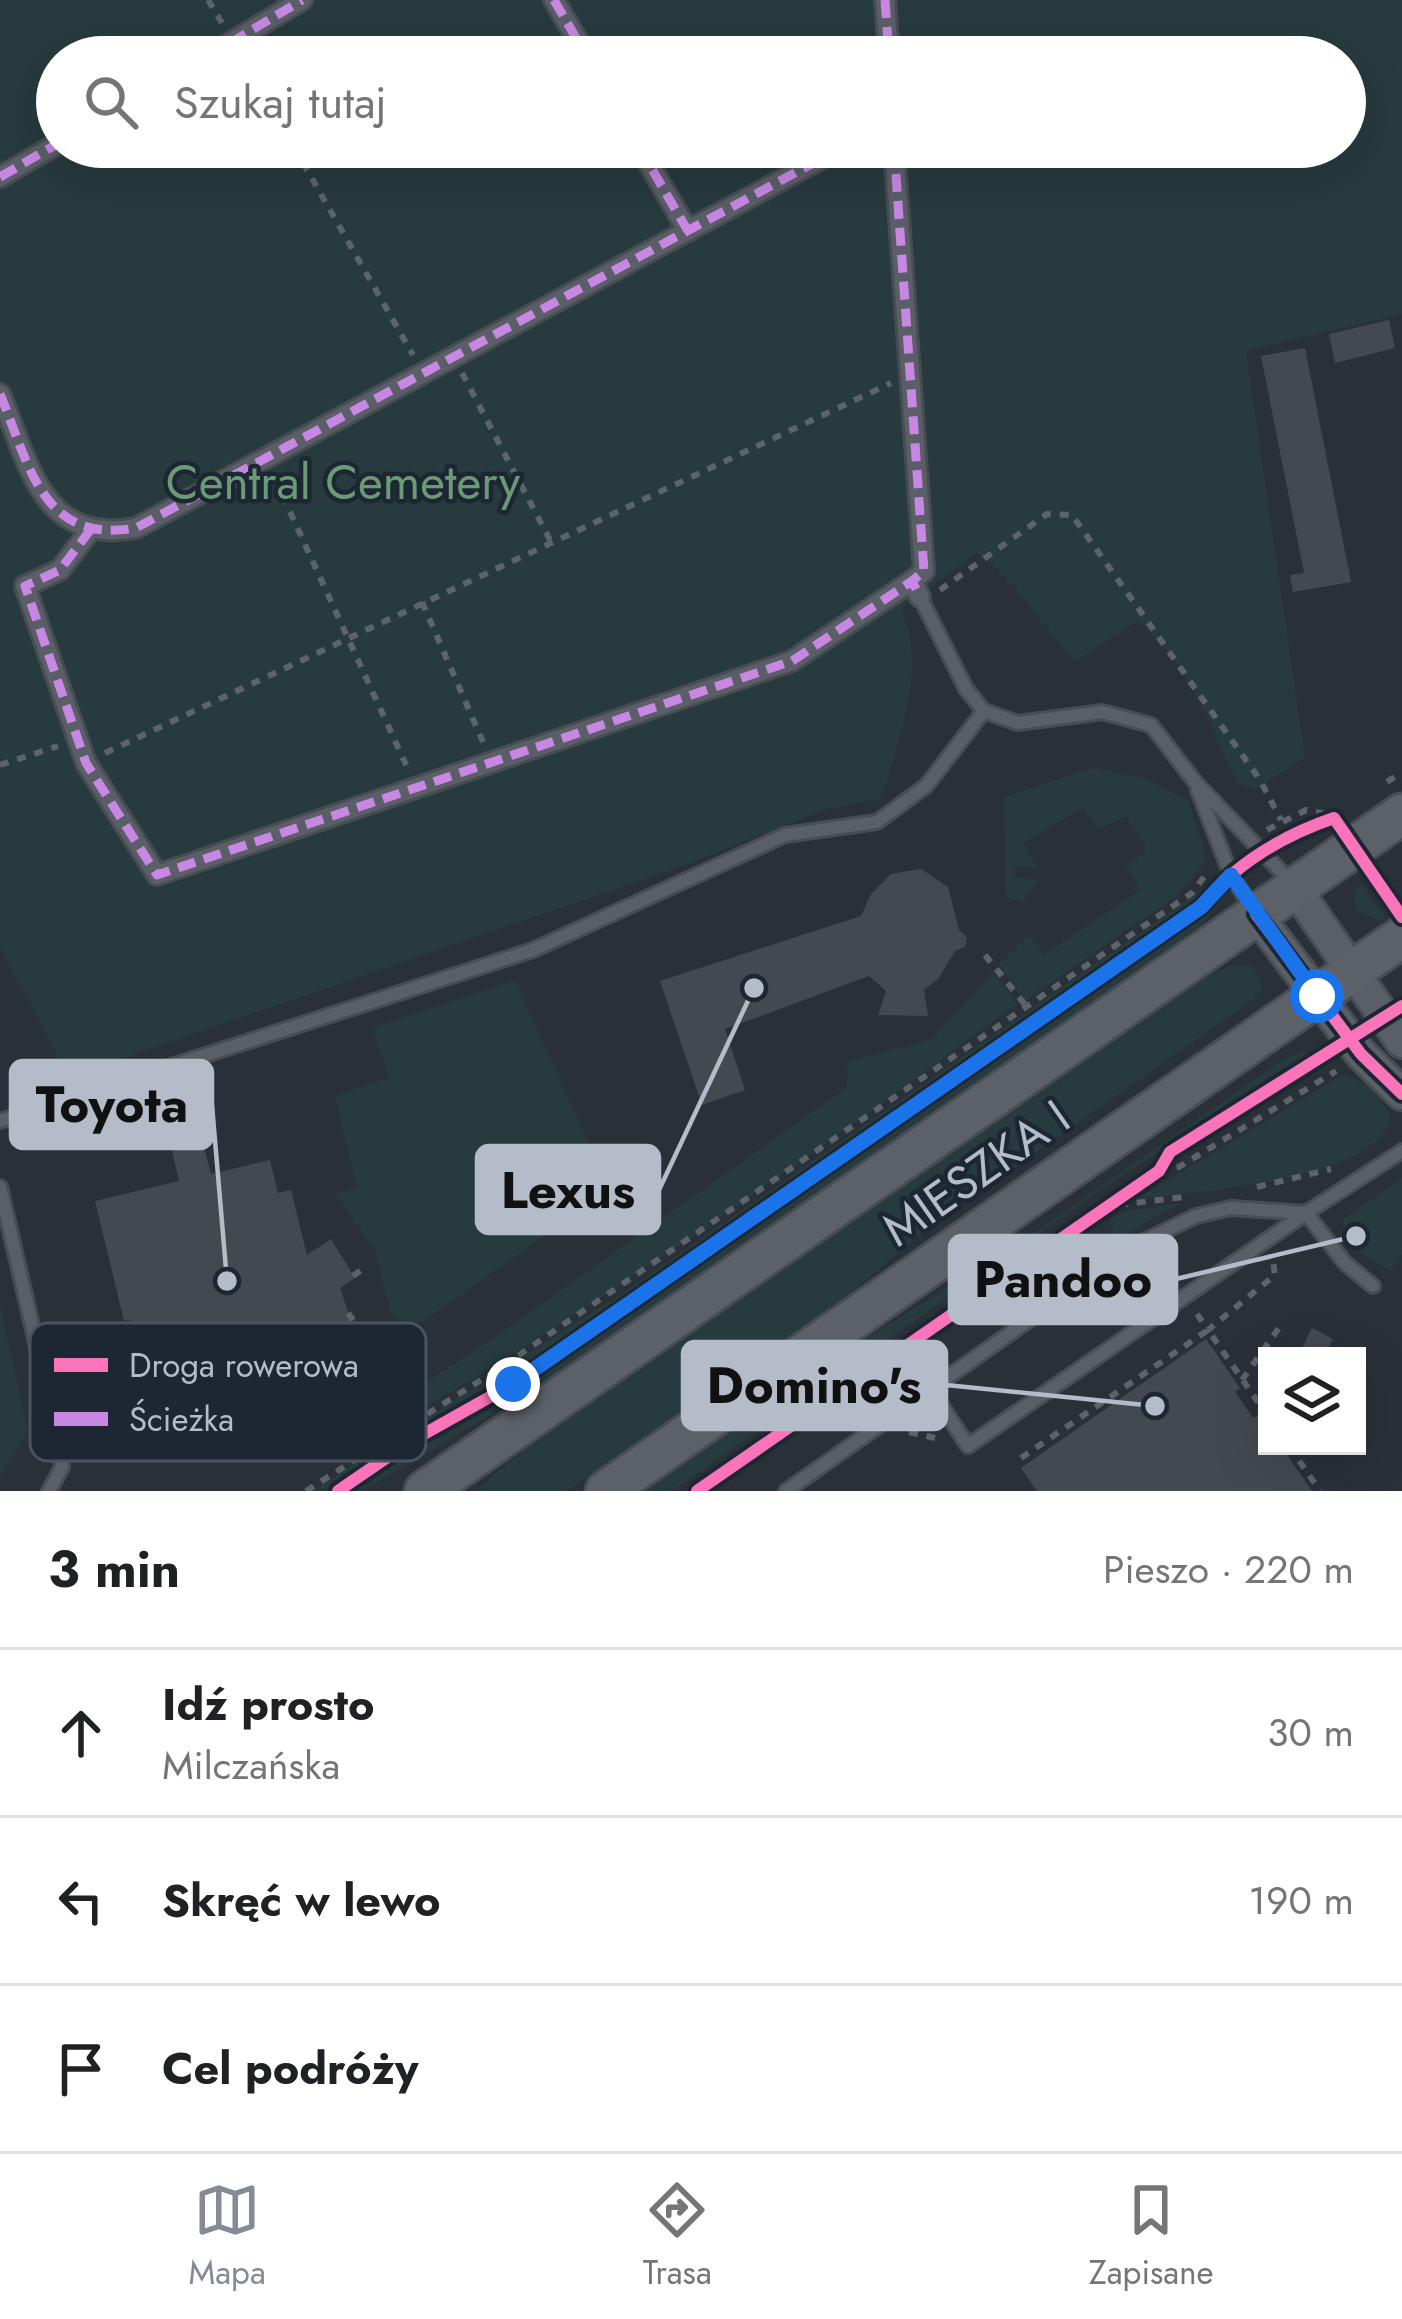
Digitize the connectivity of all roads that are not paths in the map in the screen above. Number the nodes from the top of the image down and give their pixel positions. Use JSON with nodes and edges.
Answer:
{"nodes":[{"id":1,"x":302,"y":0,"type":"edge"},
{"id":2,"x":554,"y":0,"type":"edge"},
{"id":3,"x":885,"y":0,"type":"edge"},
{"id":4,"x":242,"y":36,"type":"edge"},
{"id":5,"x":575,"y":36,"type":"edge"},
{"id":6,"x":888,"y":36,"type":"edge"},
{"id":7,"x":36,"y":156,"type":"edge"},
{"id":8,"x":652,"y":168,"type":"edge"},
{"id":9,"x":804,"y":168,"type":"edge"},
{"id":10,"x":895,"y":168,"type":"edge"},
{"id":11,"x":0,"y":177,"type":"edge"},
{"id":12,"x":688,"y":231,"type":"junction"},
{"id":13,"x":0,"y":394,"type":"edge"},
{"id":14,"x":91,"y":529,"type":"junction"},
{"id":15,"x":918,"y":593,"type":"junction"},
{"id":16,"x":984,"y":711,"type":"junction"},
{"id":17,"x":1196,"y":783,"type":"junction"},
{"id":18,"x":1402,"y":814,"type":"edge"},
{"id":19,"x":1294,"y":887,"type":"junction"},
{"id":20,"x":1256,"y":914,"type":"junction"},
{"id":21,"x":1402,"y":937,"type":"edge"},
{"id":22,"x":1353,"y":971,"type":"junction"},
{"id":23,"x":1317,"y":996,"type":"junction"},
{"id":24,"x":1402,"y":1042,"type":"edge"},
{"id":25,"x":1402,"y":1094,"type":"edge"},
{"id":26,"x":0,"y":1120,"type":"edge"},
{"id":27,"x":1402,"y":1151,"type":"edge"},
{"id":28,"x":1,"y":1197,"type":"edge"},
{"id":29,"x":1306,"y":1214,"type":"junction"},
{"id":30,"x":1373,"y":1286,"type":"dead end"},
{"id":31,"x":30,"y":1325,"type":"edge"},
{"id":32,"x":931,"y":1390,"type":"junction"},
{"id":33,"x":61,"y":1461,"type":"edge"},
{"id":34,"x":49,"y":1491,"type":"edge"},
{"id":35,"x":425,"y":1491,"type":"edge"},
{"id":36,"x":606,"y":1491,"type":"edge"},
{"id":37,"x":786,"y":1491,"type":"edge"}],
"edges":[{"from":1,"to":4,"type":"street"},
{"from":2,"to":5,"type":"street"},
{"from":3,"to":6,"type":"street"},
{"from":7,"to":11,"type":"street"},
{"from":8,"to":12,"type":"street"},
{"from":9,"to":12,"type":"street"},
{"from":10,"to":15,"type":"street"},
{"from":12,"to":14,"type":"street"},
{"from":13,"to":14,"type":"street"},
{"from":14,"to":15,"type":"street"},
{"from":15,"to":16,"type":"lane"},
{"from":16,"to":17,"type":"lane"},
{"from":16,"to":26,"type":"lane"},
{"from":17,"to":19,"type":"lane"},
{"from":17,"to":20,"type":"lane"},
{"from":18,"to":19,"type":"main road","name":"MIESZKA I"},
{"from":19,"to":20,"type":"main road","name":"MIESZKA I"},
{"from":19,"to":22,"type":"street"},
{"from":20,"to":23,"type":"street"},
{"from":20,"to":35,"type":"main road","name":"MIESZKA I"},
{"from":21,"to":22,"type":"main road","name":"MIESZKA I"},
{"from":22,"to":23,"type":"main road","name":"MIESZKA I"},
{"from":22,"to":24,"type":"street"},
{"from":23,"to":25,"type":"street"},
{"from":23,"to":36,"type":"main road","name":"MIESZKA I"},
{"from":27,"to":29,"type":"lane"},
{"from":28,"to":31,"type":"lane"},
{"from":29,"to":30,"type":"lane"},
{"from":29,"to":32,"type":"lane"},
{"from":29,"to":32,"type":"lane"},
{"from":32,"to":37,"type":"lane"},
{"from":33,"to":34,"type":"lane"}]}
